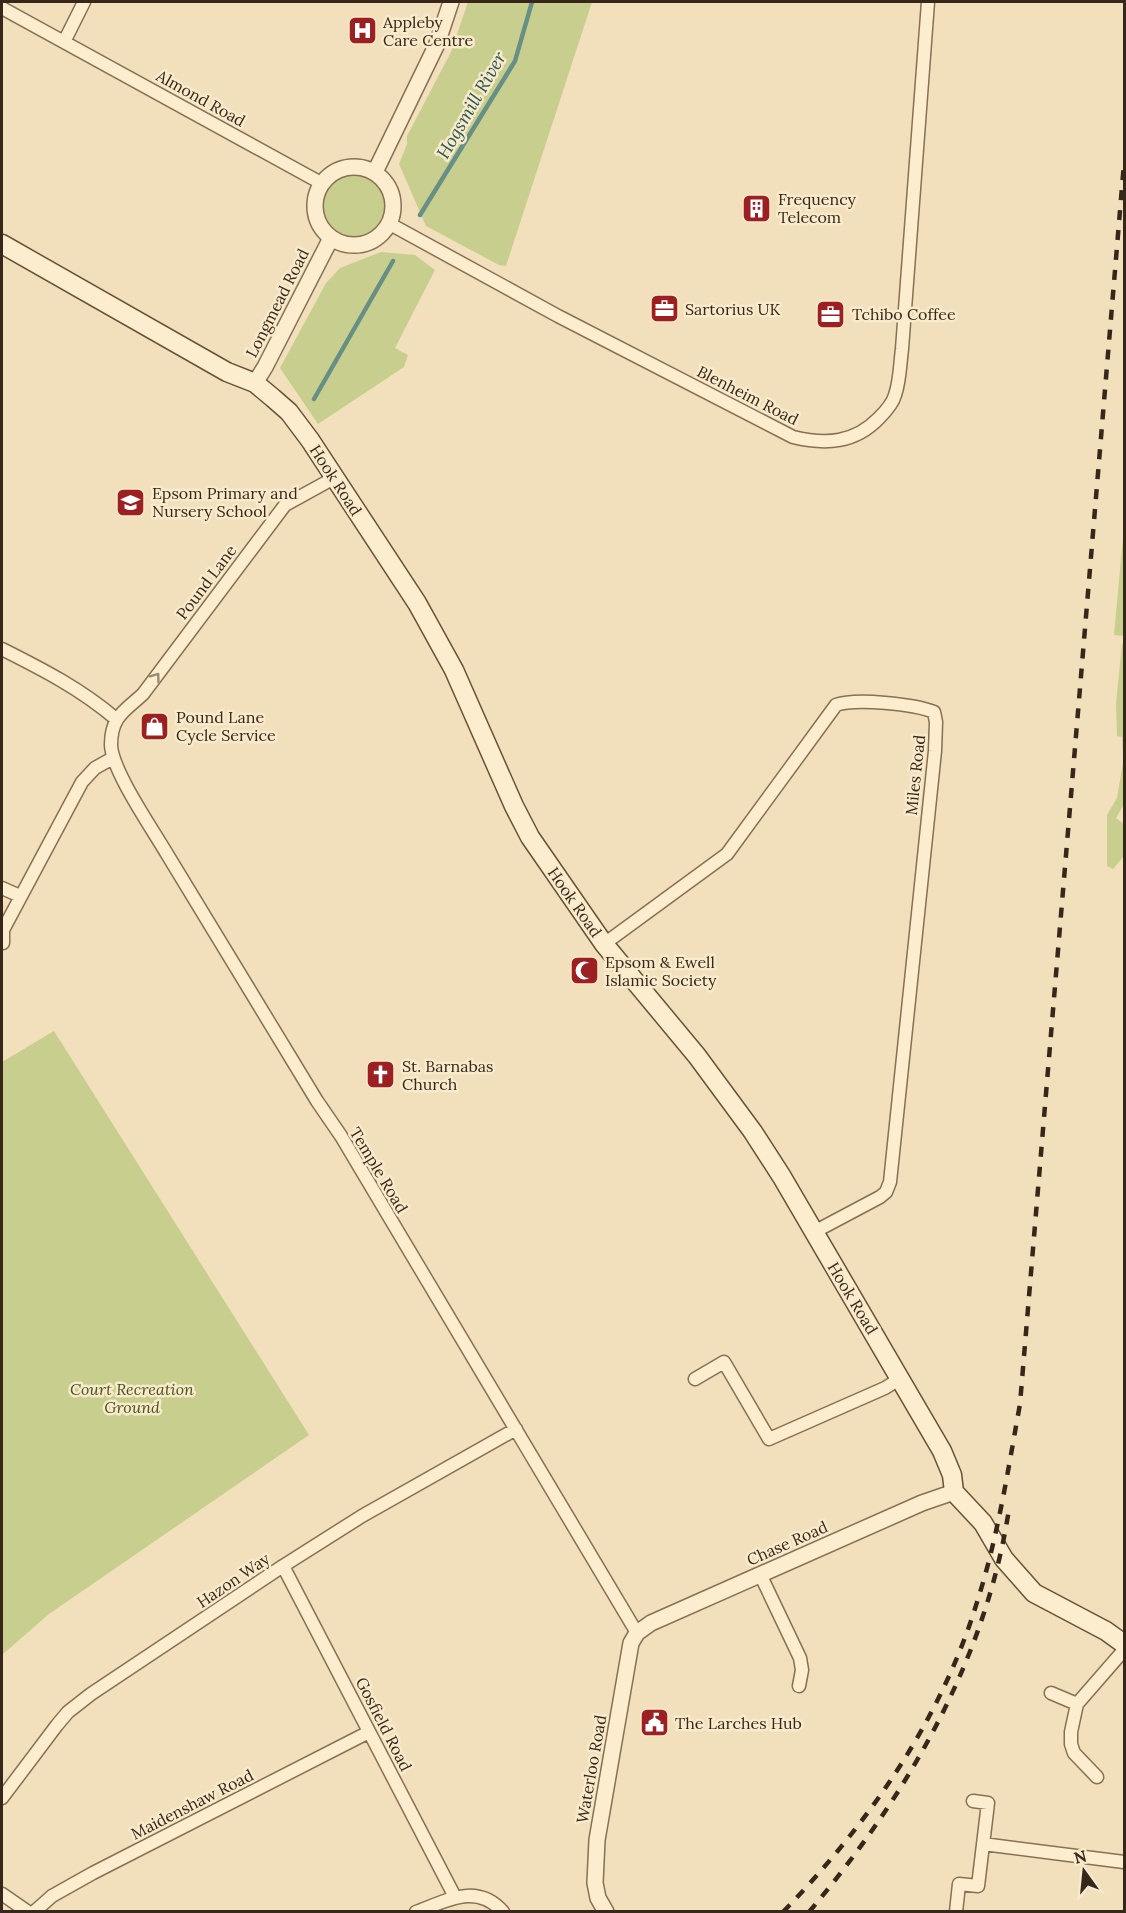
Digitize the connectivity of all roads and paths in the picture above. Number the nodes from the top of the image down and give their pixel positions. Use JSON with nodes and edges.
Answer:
{"nodes":[{"id":1,"x":84,"y":2,"type":"edge"},
{"id":2,"x":451,"y":2,"type":"edge"},
{"id":3,"x":928,"y":2,"type":"edge"},
{"id":4,"x":2,"y":8,"type":"edge"},
{"id":5,"x":64,"y":42,"type":"junction"},
{"id":6,"x":375,"y":172,"type":"junction"},
{"id":7,"x":321,"y":183,"type":"junction"},
{"id":8,"x":390,"y":224,"type":"junction"},
{"id":9,"x":331,"y":238,"type":"junction"},
{"id":10,"x":2,"y":244,"type":"edge"},
{"id":11,"x":255,"y":383,"type":"junction"},
{"id":12,"x":334,"y":478,"type":"junction"},
{"id":13,"x":2,"y":648,"type":"edge"},
{"id":14,"x":116,"y":719,"type":"junction"},
{"id":15,"x":113,"y":758,"type":"junction"},
{"id":16,"x":2,"y":888,"type":"edge"},
{"id":17,"x":20,"y":896,"type":"junction"},
{"id":18,"x":3,"y":944,"type":"dead end"},
{"id":19,"x":604,"y":944,"type":"junction"},
{"id":20,"x":814,"y":1232,"type":"junction"},
{"id":21,"x":695,"y":1378,"type":"dead end"},
{"id":22,"x":901,"y":1378,"type":"junction"},
{"id":23,"x":516,"y":1429,"type":"junction"},
{"id":24,"x":954,"y":1492,"type":"junction"},
{"id":25,"x":283,"y":1566,"type":"junction"},
{"id":26,"x":760,"y":1574,"type":"junction"},
{"id":27,"x":637,"y":1633,"type":"junction"},
{"id":28,"x":1125,"y":1644,"type":"edge"},
{"id":29,"x":1125,"y":1650,"type":"edge"},
{"id":30,"x":799,"y":1686,"type":"dead end"},
{"id":31,"x":1051,"y":1693,"type":"dead end"},
{"id":32,"x":1077,"y":1704,"type":"junction"},
{"id":33,"x":369,"y":1732,"type":"junction"},
{"id":34,"x":1097,"y":1777,"type":"dead end"},
{"id":35,"x":2,"y":1798,"type":"edge"},
{"id":36,"x":973,"y":1802,"type":"dead end"},
{"id":37,"x":983,"y":1844,"type":"junction"},
{"id":38,"x":1125,"y":1862,"type":"edge"},
{"id":39,"x":2,"y":1894,"type":"edge"},
{"id":40,"x":455,"y":1897,"type":"junction"},
{"id":41,"x":28,"y":1911,"type":"edge"},
{"id":42,"x":34,"y":1911,"type":"edge"},
{"id":43,"x":416,"y":1911,"type":"edge"},
{"id":44,"x":503,"y":1911,"type":"edge"},
{"id":45,"x":606,"y":1911,"type":"edge"},
{"id":46,"x":956,"y":1911,"type":"edge"}],
"edges":[{"from":1,"to":5,"type":"street"},
{"from":2,"to":6,"type":"street"},
{"from":3,"to":8,"type":"street","name":"Blenheim Road"},
{"from":4,"to":5,"type":"street","name":"Almond Road"},
{"from":5,"to":7,"type":"street","name":"Almond Road"},
{"from":6,"to":7,"type":"street"},
{"from":6,"to":8,"type":"street"},
{"from":7,"to":9,"type":"street","name":"Longmead Road"},
{"from":8,"to":9,"type":"street","name":"Longmead Road"},
{"from":9,"to":11,"type":"street","name":"Longmead Road"},
{"from":10,"to":11,"type":"main road","name":"Hook Road"},
{"from":11,"to":12,"type":"main road","name":"Hook Road"},
{"from":14,"to":12,"type":"street","name":"Pound Lane","one_way":true},
{"from":12,"to":19,"type":"main road","name":"Hook Road"},
{"from":13,"to":14,"type":"street"},
{"from":14,"to":15,"type":"street"},
{"from":15,"to":17,"type":"street"},
{"from":15,"to":23,"type":"street","name":"Temple Road"},
{"from":16,"to":17,"type":"street"},
{"from":17,"to":18,"type":"street"},
{"from":19,"to":20,"type":"main road","name":"Hook Road"},
{"from":19,"to":20,"type":"street","name":"Miles Road"},
{"from":20,"to":22,"type":"main road","name":"Hook Road"},
{"from":21,"to":22,"type":"street"},
{"from":22,"to":24,"type":"main road","name":"Hook Road"},
{"from":23,"to":25,"type":"street","name":"Hazon Way"},
{"from":23,"to":27,"type":"street","name":"Temple Road"},
{"from":24,"to":26,"type":"street","name":"Chase Road"},
{"from":24,"to":28,"type":"main road","name":"Hook Road"},
{"from":25,"to":33,"type":"street","name":"Gosfield Road"},
{"from":25,"to":35,"type":"street","name":"Hazon Way"},
{"from":26,"to":27,"type":"street","name":"Chase Road"},
{"from":26,"to":30,"type":"street"},
{"from":27,"to":45,"type":"street","name":"Waterloo Road"},
{"from":29,"to":32,"type":"street"},
{"from":31,"to":32,"type":"street"},
{"from":32,"to":34,"type":"street"},
{"from":33,"to":40,"type":"street","name":"Gosfield Road"},
{"from":33,"to":42,"type":"street","name":"Maidenshaw Road"},
{"from":36,"to":37,"type":"street"},
{"from":37,"to":38,"type":"street"},
{"from":37,"to":46,"type":"street"},
{"from":39,"to":41,"type":"street"},
{"from":40,"to":43,"type":"street"},
{"from":40,"to":44,"type":"street"}]}
